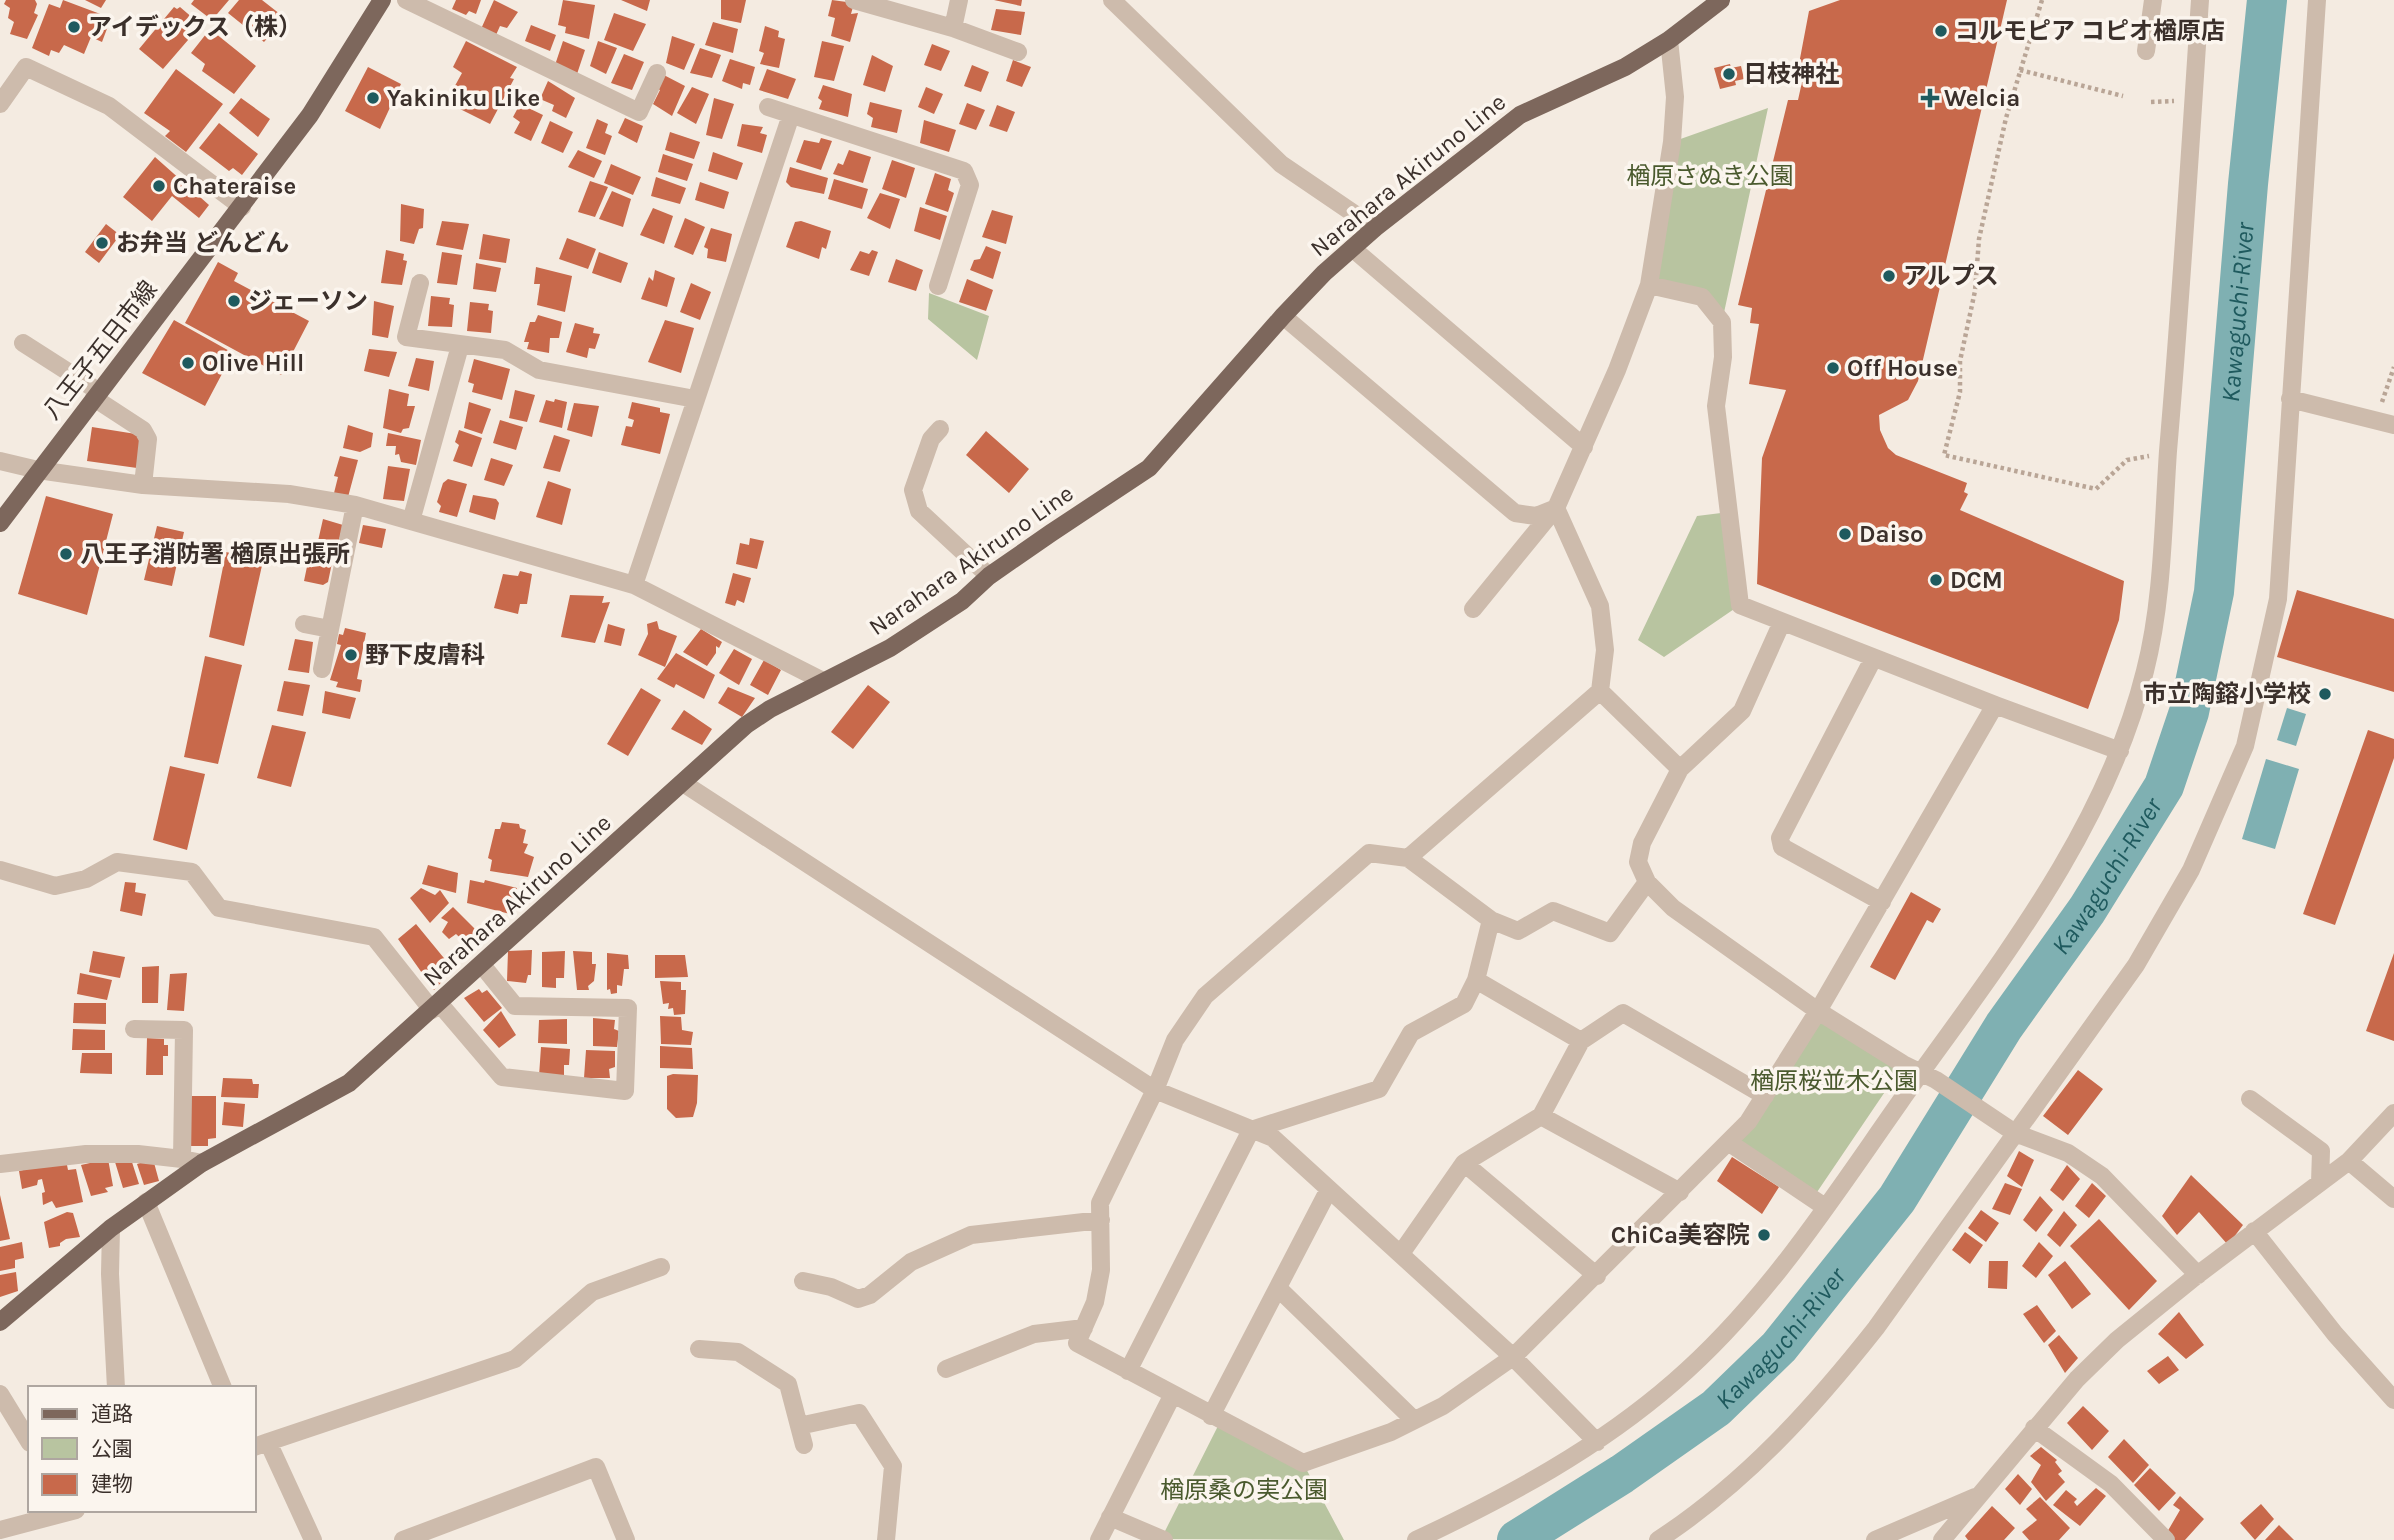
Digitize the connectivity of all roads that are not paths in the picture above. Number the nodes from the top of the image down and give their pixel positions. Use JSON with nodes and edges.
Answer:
{"nodes":[{"id":1,"x":382,"y":0,"type":"edge"},
{"id":2,"x":406,"y":0,"type":"edge"},
{"id":3,"x":854,"y":0,"type":"edge"},
{"id":4,"x":958,"y":0,"type":"edge"},
{"id":5,"x":1112,"y":0,"type":"edge"},
{"id":6,"x":1721,"y":0,"type":"edge"},
{"id":7,"x":2153,"y":0,"type":"edge"},
{"id":8,"x":2200,"y":0,"type":"edge"},
{"id":9,"x":2317,"y":0,"type":"edge"},
{"id":10,"x":953,"y":28,"type":"junction"},
{"id":11,"x":1669,"y":40,"type":"junction"},
{"id":12,"x":2146,"y":51,"type":"dead end"},
{"id":13,"x":1018,"y":52,"type":"dead end"},
{"id":14,"x":657,"y":74,"type":"dead end"},
{"id":15,"x":0,"y":104,"type":"edge"},
{"id":16,"x":768,"y":107,"type":"dead end"},
{"id":17,"x":791,"y":115,"type":"junction"},
{"id":18,"x":242,"y":207,"type":"junction"},
{"id":19,"x":1375,"y":228,"type":"junction"},
{"id":20,"x":1352,"y":248,"type":"junction"},
{"id":21,"x":419,"y":283,"type":"dead end"},
{"id":22,"x":1649,"y":285,"type":"junction"},
{"id":23,"x":938,"y":286,"type":"dead end"},
{"id":24,"x":1283,"y":316,"type":"junction"},
{"id":25,"x":23,"y":343,"type":"dead end"},
{"id":26,"x":460,"y":346,"type":"junction"},
{"id":27,"x":96,"y":394,"type":"junction"},
{"id":28,"x":695,"y":399,"type":"junction"},
{"id":29,"x":2290,"y":400,"type":"junction"},
{"id":30,"x":2394,"y":425,"type":"edge"},
{"id":31,"x":940,"y":429,"type":"dead end"},
{"id":32,"x":1584,"y":447,"type":"junction"},
{"id":33,"x":0,"y":461,"type":"edge"},
{"id":34,"x":38,"y":470,"type":"junction"},
{"id":35,"x":143,"y":485,"type":"junction"},
{"id":36,"x":355,"y":505,"type":"junction"},
{"id":37,"x":1556,"y":508,"type":"junction"},
{"id":38,"x":411,"y":521,"type":"junction"},
{"id":39,"x":0,"y":523,"type":"edge"},
{"id":40,"x":989,"y":576,"type":"junction"},
{"id":41,"x":634,"y":585,"type":"junction"},
{"id":42,"x":1473,"y":609,"type":"dead end"},
{"id":43,"x":1782,"y":622,"type":"junction"},
{"id":44,"x":304,"y":624,"type":"dead end"},
{"id":45,"x":330,"y":629,"type":"junction"},
{"id":46,"x":1873,"y":659,"type":"junction"},
{"id":47,"x":321,"y":670,"type":"dead end"},
{"id":48,"x":823,"y":681,"type":"junction"},
{"id":49,"x":1600,"y":691,"type":"junction"},
{"id":50,"x":1995,"y":705,"type":"junction"},
{"id":51,"x":2120,"y":751,"type":"junction"},
{"id":52,"x":1679,"y":769,"type":"junction"},
{"id":53,"x":683,"y":783,"type":"junction"},
{"id":54,"x":1408,"y":858,"type":"junction"},
{"id":55,"x":0,"y":870,"type":"edge"},
{"id":56,"x":1647,"y":882,"type":"junction"},
{"id":57,"x":1882,"y":902,"type":"junction"},
{"id":58,"x":1490,"y":920,"type":"junction"},
{"id":59,"x":482,"y":965,"type":"junction"},
{"id":60,"x":1476,"y":980,"type":"junction"},
{"id":61,"x":435,"y":1006,"type":"junction"},
{"id":62,"x":1818,"y":1011,"type":"junction"},
{"id":63,"x":134,"y":1029,"type":"dead end"},
{"id":64,"x":1581,"y":1041,"type":"junction"},
{"id":65,"x":1921,"y":1073,"type":"junction"},
{"id":66,"x":1155,"y":1090,"type":"junction"},
{"id":67,"x":1765,"y":1096,"type":"junction"},
{"id":68,"x":2250,"y":1099,"type":"dead end"},
{"id":69,"x":2394,"y":1112,"type":"edge"},
{"id":70,"x":1541,"y":1116,"type":"junction"},
{"id":71,"x":1251,"y":1130,"type":"junction"},
{"id":72,"x":2011,"y":1131,"type":"junction"},
{"id":73,"x":1728,"y":1142,"type":"junction"},
{"id":74,"x":182,"y":1158,"type":"junction"},
{"id":75,"x":2349,"y":1161,"type":"junction"},
{"id":76,"x":202,"y":1163,"type":"junction"},
{"id":77,"x":1464,"y":1163,"type":"junction"},
{"id":78,"x":0,"y":1164,"type":"edge"},
{"id":79,"x":2320,"y":1183,"type":"junction"},
{"id":80,"x":1328,"y":1191,"type":"junction"},
{"id":81,"x":1680,"y":1192,"type":"junction"},
{"id":82,"x":2394,"y":1199,"type":"edge"},
{"id":83,"x":146,"y":1202,"type":"junction"},
{"id":84,"x":1825,"y":1208,"type":"junction"},
{"id":85,"x":1101,"y":1220,"type":"junction"},
{"id":86,"x":111,"y":1228,"type":"junction"},
{"id":87,"x":2254,"y":1231,"type":"junction"},
{"id":88,"x":1402,"y":1252,"type":"junction"},
{"id":89,"x":661,"y":1267,"type":"dead end"},
{"id":90,"x":2197,"y":1275,"type":"junction"},
{"id":91,"x":1597,"y":1276,"type":"junction"},
{"id":92,"x":803,"y":1281,"type":"dead end"},
{"id":93,"x":1279,"y":1289,"type":"junction"},
{"id":94,"x":0,"y":1322,"type":"edge"},
{"id":95,"x":1084,"y":1328,"type":"junction"},
{"id":96,"x":699,"y":1349,"type":"dead end"},
{"id":97,"x":1513,"y":1357,"type":"junction"},
{"id":98,"x":946,"y":1369,"type":"dead end"},
{"id":99,"x":1128,"y":1371,"type":"junction"},
{"id":100,"x":116,"y":1386,"type":"edge"},
{"id":101,"x":222,"y":1386,"type":"edge"},
{"id":102,"x":0,"y":1394,"type":"edge"},
{"id":103,"x":1172,"y":1396,"type":"junction"},
{"id":104,"x":2394,"y":1400,"type":"edge"},
{"id":105,"x":1211,"y":1416,"type":"junction"},
{"id":106,"x":1414,"y":1420,"type":"junction"},
{"id":107,"x":799,"y":1426,"type":"junction"},
{"id":108,"x":2034,"y":1428,"type":"junction"},
{"id":109,"x":28,"y":1440,"type":"edge"},
{"id":110,"x":1597,"y":1442,"type":"junction"},
{"id":111,"x":261,"y":1444,"type":"edge"},
{"id":112,"x":804,"y":1445,"type":"dead end"},
{"id":113,"x":1977,"y":1496,"type":"junction"},
{"id":114,"x":68,"y":1512,"type":"edge"},
{"id":115,"x":1110,"y":1517,"type":"junction"},
{"id":116,"x":0,"y":1530,"type":"edge"},
{"id":117,"x":313,"y":1540,"type":"edge"},
{"id":118,"x":406,"y":1540,"type":"edge"},
{"id":119,"x":626,"y":1540,"type":"edge"},
{"id":120,"x":886,"y":1540,"type":"edge"},
{"id":121,"x":1100,"y":1540,"type":"edge"},
{"id":122,"x":1164,"y":1540,"type":"edge"},
{"id":123,"x":1416,"y":1540,"type":"edge"},
{"id":124,"x":1658,"y":1540,"type":"edge"},
{"id":125,"x":1875,"y":1540,"type":"edge"},
{"id":126,"x":1942,"y":1540,"type":"edge"},
{"id":127,"x":2166,"y":1540,"type":"edge"}],
"edges":[{"from":1,"to":18,"type":"main road","name":"八王子五日市線"},
{"from":2,"to":14,"type":"street"},
{"from":3,"to":10,"type":"street"},
{"from":4,"to":10,"type":"street"},
{"from":5,"to":19,"type":"street"},
{"from":6,"to":11,"type":"main road","name":"Narahara Akiruno Line"},
{"from":7,"to":12,"type":"street"},
{"from":8,"to":51,"type":"street"},
{"from":9,"to":29,"type":"street"},
{"from":10,"to":13,"type":"street"},
{"from":11,"to":19,"type":"main road","name":"Narahara Akiruno Line"},
{"from":11,"to":22,"type":"street"},
{"from":15,"to":18,"type":"street"},
{"from":16,"to":17,"type":"street"},
{"from":17,"to":23,"type":"street"},
{"from":17,"to":28,"type":"street"},
{"from":18,"to":27,"type":"main road","name":"八王子五日市線"},
{"from":19,"to":20,"type":"main road","name":"Narahara Akiruno Line"},
{"from":20,"to":24,"type":"main road","name":"Narahara Akiruno Line"},
{"from":20,"to":32,"type":"street"},
{"from":21,"to":26,"type":"street"},
{"from":22,"to":32,"type":"street"},
{"from":22,"to":43,"type":"street"},
{"from":24,"to":37,"type":"street"},
{"from":24,"to":40,"type":"main road","name":"Narahara Akiruno Line"},
{"from":25,"to":27,"type":"street"},
{"from":26,"to":28,"type":"street"},
{"from":26,"to":38,"type":"street"},
{"from":27,"to":34,"type":"main road","name":"八王子五日市線"},
{"from":27,"to":35,"type":"street"},
{"from":28,"to":41,"type":"street"},
{"from":29,"to":30,"type":"street"},
{"from":29,"to":72,"type":"street"},
{"from":31,"to":40,"type":"street"},
{"from":32,"to":37,"type":"street"},
{"from":33,"to":34,"type":"street"},
{"from":34,"to":35,"type":"street"},
{"from":34,"to":39,"type":"main road","name":"八王子五日市線"},
{"from":35,"to":36,"type":"street"},
{"from":36,"to":38,"type":"street"},
{"from":36,"to":45,"type":"street"},
{"from":37,"to":42,"type":"street"},
{"from":37,"to":49,"type":"street"},
{"from":38,"to":41,"type":"street"},
{"from":40,"to":48,"type":"main road","name":"Narahara Akiruno Line"},
{"from":41,"to":48,"type":"street"},
{"from":43,"to":46,"type":"street"},
{"from":43,"to":52,"type":"street"},
{"from":44,"to":45,"type":"street"},
{"from":45,"to":47,"type":"street"},
{"from":46,"to":50,"type":"street"},
{"from":46,"to":57,"type":"street"},
{"from":48,"to":53,"type":"main road","name":"Narahara Akiruno Line"},
{"from":49,"to":52,"type":"street"},
{"from":49,"to":54,"type":"street"},
{"from":50,"to":51,"type":"street"},
{"from":50,"to":57,"type":"street"},
{"from":51,"to":65,"type":"street"},
{"from":52,"to":56,"type":"street"},
{"from":53,"to":59,"type":"main road","name":"Narahara Akiruno Line"},
{"from":53,"to":66,"type":"street"},
{"from":54,"to":58,"type":"street"},
{"from":54,"to":66,"type":"street"},
{"from":55,"to":61,"type":"street"},
{"from":56,"to":58,"type":"street"},
{"from":56,"to":62,"type":"street"},
{"from":57,"to":62,"type":"street"},
{"from":58,"to":60,"type":"street"},
{"from":59,"to":61,"type":"main road","name":"Narahara Akiruno Line"},
{"from":59,"to":61,"type":"street"},
{"from":60,"to":64,"type":"street"},
{"from":60,"to":71,"type":"street"},
{"from":61,"to":76,"type":"main road","name":"Narahara Akiruno Line"},
{"from":62,"to":65,"type":"street"},
{"from":62,"to":67,"type":"street"},
{"from":63,"to":74,"type":"street"},
{"from":64,"to":67,"type":"street"},
{"from":64,"to":70,"type":"street"},
{"from":65,"to":72,"type":"street"},
{"from":65,"to":84,"type":"street"},
{"from":66,"to":71,"type":"street"},
{"from":66,"to":85,"type":"street"},
{"from":67,"to":73,"type":"street"},
{"from":68,"to":79,"type":"street"},
{"from":69,"to":75,"type":"street"},
{"from":70,"to":77,"type":"street"},
{"from":70,"to":81,"type":"street"},
{"from":71,"to":80,"type":"street"},
{"from":71,"to":99,"type":"street"},
{"from":72,"to":90,"type":"street"},
{"from":72,"to":124,"type":"street"},
{"from":73,"to":81,"type":"street"},
{"from":73,"to":84,"type":"street"},
{"from":74,"to":76,"type":"street"},
{"from":74,"to":78,"type":"street"},
{"from":75,"to":79,"type":"street"},
{"from":75,"to":82,"type":"street"},
{"from":76,"to":83,"type":"main road","name":"Narahara Akiruno Line"},
{"from":77,"to":88,"type":"street"},
{"from":77,"to":91,"type":"street"},
{"from":79,"to":87,"type":"street"},
{"from":80,"to":88,"type":"street"},
{"from":80,"to":93,"type":"street"},
{"from":81,"to":91,"type":"street"},
{"from":83,"to":86,"type":"main road","name":"Narahara Akiruno Line"},
{"from":83,"to":101,"type":"street"},
{"from":84,"to":110,"type":"street"},
{"from":85,"to":92,"type":"street"},
{"from":85,"to":95,"type":"street"},
{"from":86,"to":94,"type":"main road","name":"Narahara Akiruno Line"},
{"from":86,"to":100,"type":"street"},
{"from":87,"to":90,"type":"street"},
{"from":87,"to":104,"type":"street"},
{"from":88,"to":97,"type":"street"},
{"from":89,"to":111,"type":"street"},
{"from":90,"to":108,"type":"street"},
{"from":91,"to":97,"type":"street"},
{"from":93,"to":105,"type":"street"},
{"from":93,"to":106,"type":"street"},
{"from":95,"to":98,"type":"street"},
{"from":95,"to":99,"type":"street"},
{"from":96,"to":107,"type":"street"},
{"from":97,"to":106,"type":"street"},
{"from":97,"to":110,"type":"street"},
{"from":99,"to":103,"type":"street"},
{"from":102,"to":109,"type":"street"},
{"from":103,"to":105,"type":"street"},
{"from":103,"to":115,"type":"street"},
{"from":105,"to":106,"type":"street"},
{"from":107,"to":112,"type":"street"},
{"from":107,"to":120,"type":"street"},
{"from":108,"to":113,"type":"street"},
{"from":108,"to":127,"type":"street"},
{"from":110,"to":123,"type":"street"},
{"from":111,"to":117,"type":"street"},
{"from":113,"to":125,"type":"street"},
{"from":113,"to":126,"type":"street"},
{"from":114,"to":116,"type":"street"},
{"from":115,"to":121,"type":"street"},
{"from":115,"to":122,"type":"street"},
{"from":118,"to":119,"type":"street"}]}
